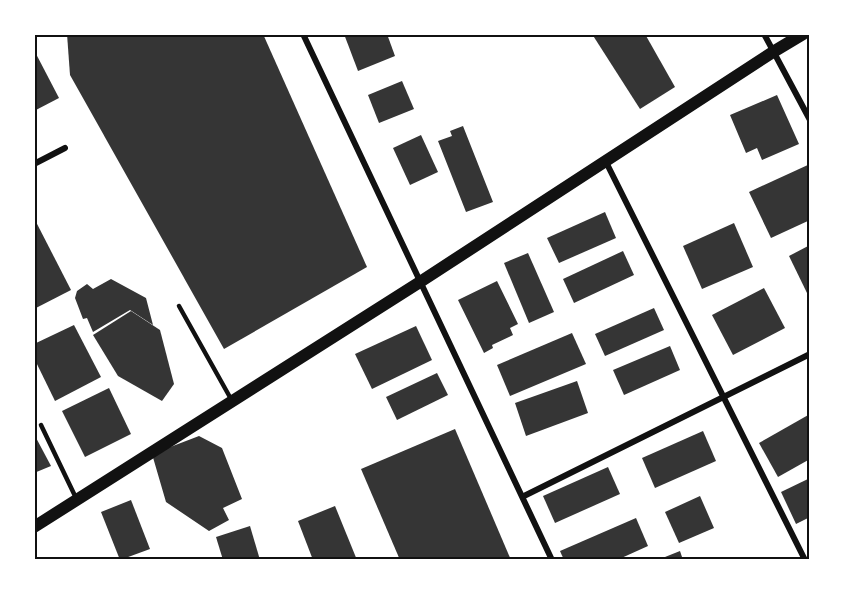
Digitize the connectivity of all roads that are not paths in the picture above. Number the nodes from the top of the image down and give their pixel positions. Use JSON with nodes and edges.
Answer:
{"nodes":[{"id":1,"x":303,"y":34,"type":"edge"},
{"id":2,"x":764,"y":34,"type":"edge"},
{"id":3,"x":803,"y":34,"type":"edge"},
{"id":4,"x":773,"y":52,"type":"junction"},
{"id":5,"x":810,"y":120,"type":"edge"},
{"id":6,"x":65,"y":148,"type":"dead end"},
{"id":7,"x":606,"y":162,"type":"junction"},
{"id":8,"x":34,"y":164,"type":"edge"},
{"id":9,"x":420,"y":282,"type":"junction"},
{"id":10,"x":179,"y":306,"type":"dead end"},
{"id":11,"x":810,"y":354,"type":"edge"},
{"id":12,"x":724,"y":397,"type":"junction"},
{"id":13,"x":232,"y":402,"type":"junction"},
{"id":14,"x":41,"y":425,"type":"dead end"},
{"id":15,"x":524,"y":496,"type":"junction"},
{"id":16,"x":77,"y":500,"type":"junction"},
{"id":17,"x":34,"y":527,"type":"edge"},
{"id":18,"x":552,"y":560,"type":"edge"},
{"id":19,"x":805,"y":560,"type":"edge"}],
"edges":[{"from":1,"to":9,"type":"street"},
{"from":2,"to":4,"type":"street"},
{"from":3,"to":4,"type":"main road"},
{"from":4,"to":5,"type":"street"},
{"from":4,"to":7,"type":"main road"},
{"from":6,"to":8,"type":"street"},
{"from":7,"to":9,"type":"main road"},
{"from":7,"to":12,"type":"street"},
{"from":9,"to":13,"type":"main road"},
{"from":9,"to":15,"type":"street"},
{"from":10,"to":13,"type":"lane"},
{"from":11,"to":12,"type":"street"},
{"from":12,"to":15,"type":"street"},
{"from":12,"to":19,"type":"street"},
{"from":13,"to":16,"type":"main road"},
{"from":14,"to":16,"type":"lane"},
{"from":15,"to":18,"type":"street"},
{"from":16,"to":17,"type":"main road"}]}
